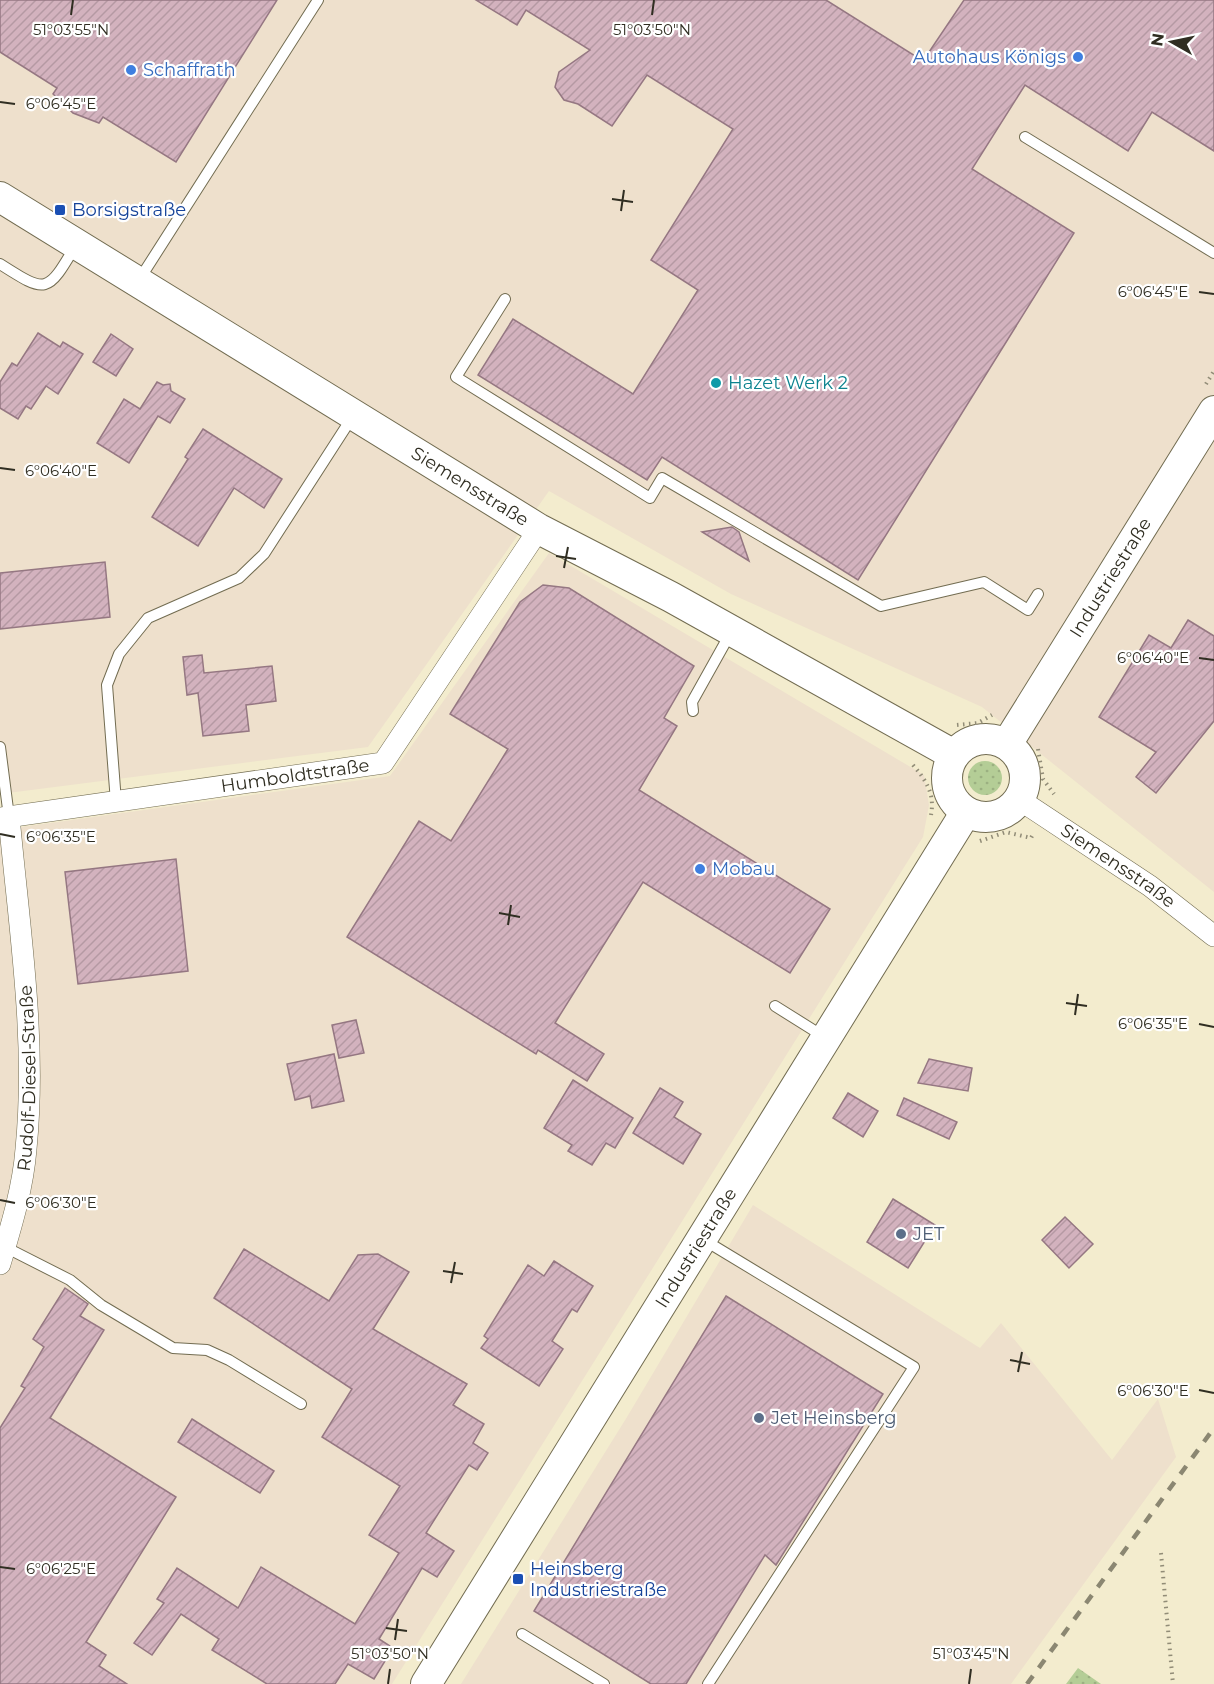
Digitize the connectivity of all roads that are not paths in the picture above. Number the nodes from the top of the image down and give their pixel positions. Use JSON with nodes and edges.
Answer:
{"nodes":[{"id":1,"x":318,"y":0,"type":"edge"},
{"id":2,"x":1025,"y":137,"type":"dead end"},
{"id":3,"x":0,"y":197,"type":"edge"},
{"id":4,"x":76,"y":245,"type":"junction"},
{"id":5,"x":1214,"y":253,"type":"edge"},
{"id":6,"x":0,"y":264,"type":"edge"},
{"id":7,"x":138,"y":283,"type":"junction"},
{"id":8,"x":505,"y":299,"type":"dead end"},
{"id":9,"x":1213,"y":415,"type":"edge"},
{"id":10,"x":354,"y":416,"type":"junction"},
{"id":11,"x":539,"y":529,"type":"junction"},
{"id":12,"x":1038,"y":594,"type":"dead end"},
{"id":13,"x":732,"y":631,"type":"junction"},
{"id":14,"x":693,"y":711,"type":"dead end"},
{"id":15,"x":1007,"y":744,"type":"junction"},
{"id":16,"x":0,"y":747,"type":"edge"},
{"id":17,"x":954,"y":755,"type":"junction"},
{"id":18,"x":1020,"y":800,"type":"junction"},
{"id":19,"x":116,"y":802,"type":"junction"},
{"id":20,"x":966,"y":812,"type":"junction"},
{"id":21,"x":4,"y":818,"type":"edge"},
{"id":22,"x":1214,"y":936,"type":"edge"},
{"id":23,"x":775,"y":1006,"type":"dead end"},
{"id":24,"x":826,"y":1038,"type":"junction"},
{"id":25,"x":701,"y":1238,"type":"junction"},
{"id":26,"x":2,"y":1256,"type":"edge"},
{"id":27,"x":301,"y":1404,"type":"dead end"},
{"id":28,"x":522,"y":1634,"type":"dead end"},
{"id":29,"x":426,"y":1684,"type":"edge"},
{"id":30,"x":604,"y":1684,"type":"edge"},
{"id":31,"x":708,"y":1684,"type":"edge"}],
"edges":[{"from":1,"to":7,"type":"lane"},
{"from":2,"to":5,"type":"lane"},
{"from":3,"to":4,"type":"street","name":"Siemensstraße"},
{"from":4,"to":6,"type":"lane"},
{"from":4,"to":7,"type":"street","name":"Siemensstraße"},
{"from":7,"to":10,"type":"street","name":"Siemensstraße"},
{"from":8,"to":12,"type":"lane"},
{"from":9,"to":15,"type":"street","name":"Industriestraße"},
{"from":10,"to":11,"type":"street","name":"Siemensstraße"},
{"from":10,"to":19,"type":"lane"},
{"from":11,"to":13,"type":"street","name":"Siemensstraße"},
{"from":11,"to":19,"type":"street","name":"Humboldtstraße"},
{"from":13,"to":14,"type":"lane"},
{"from":13,"to":17,"type":"street","name":"Siemensstraße"},
{"from":15,"to":17,"type":"street"},
{"from":15,"to":18,"type":"street"},
{"from":16,"to":21,"type":"lane"},
{"from":17,"to":20,"type":"street"},
{"from":18,"to":20,"type":"street"},
{"from":18,"to":22,"type":"street","name":"Siemensstraße"},
{"from":19,"to":21,"type":"street","name":"Humboldtstraße"},
{"from":20,"to":24,"type":"street","name":"Industriestraße"},
{"from":21,"to":26,"type":"street","name":"Rudolf-Diesel-Straße"},
{"from":23,"to":24,"type":"lane"},
{"from":24,"to":25,"type":"street","name":"Industriestraße"},
{"from":25,"to":29,"type":"street","name":"Industriestraße"},
{"from":25,"to":31,"type":"lane"},
{"from":26,"to":27,"type":"lane"},
{"from":28,"to":30,"type":"lane"}]}
